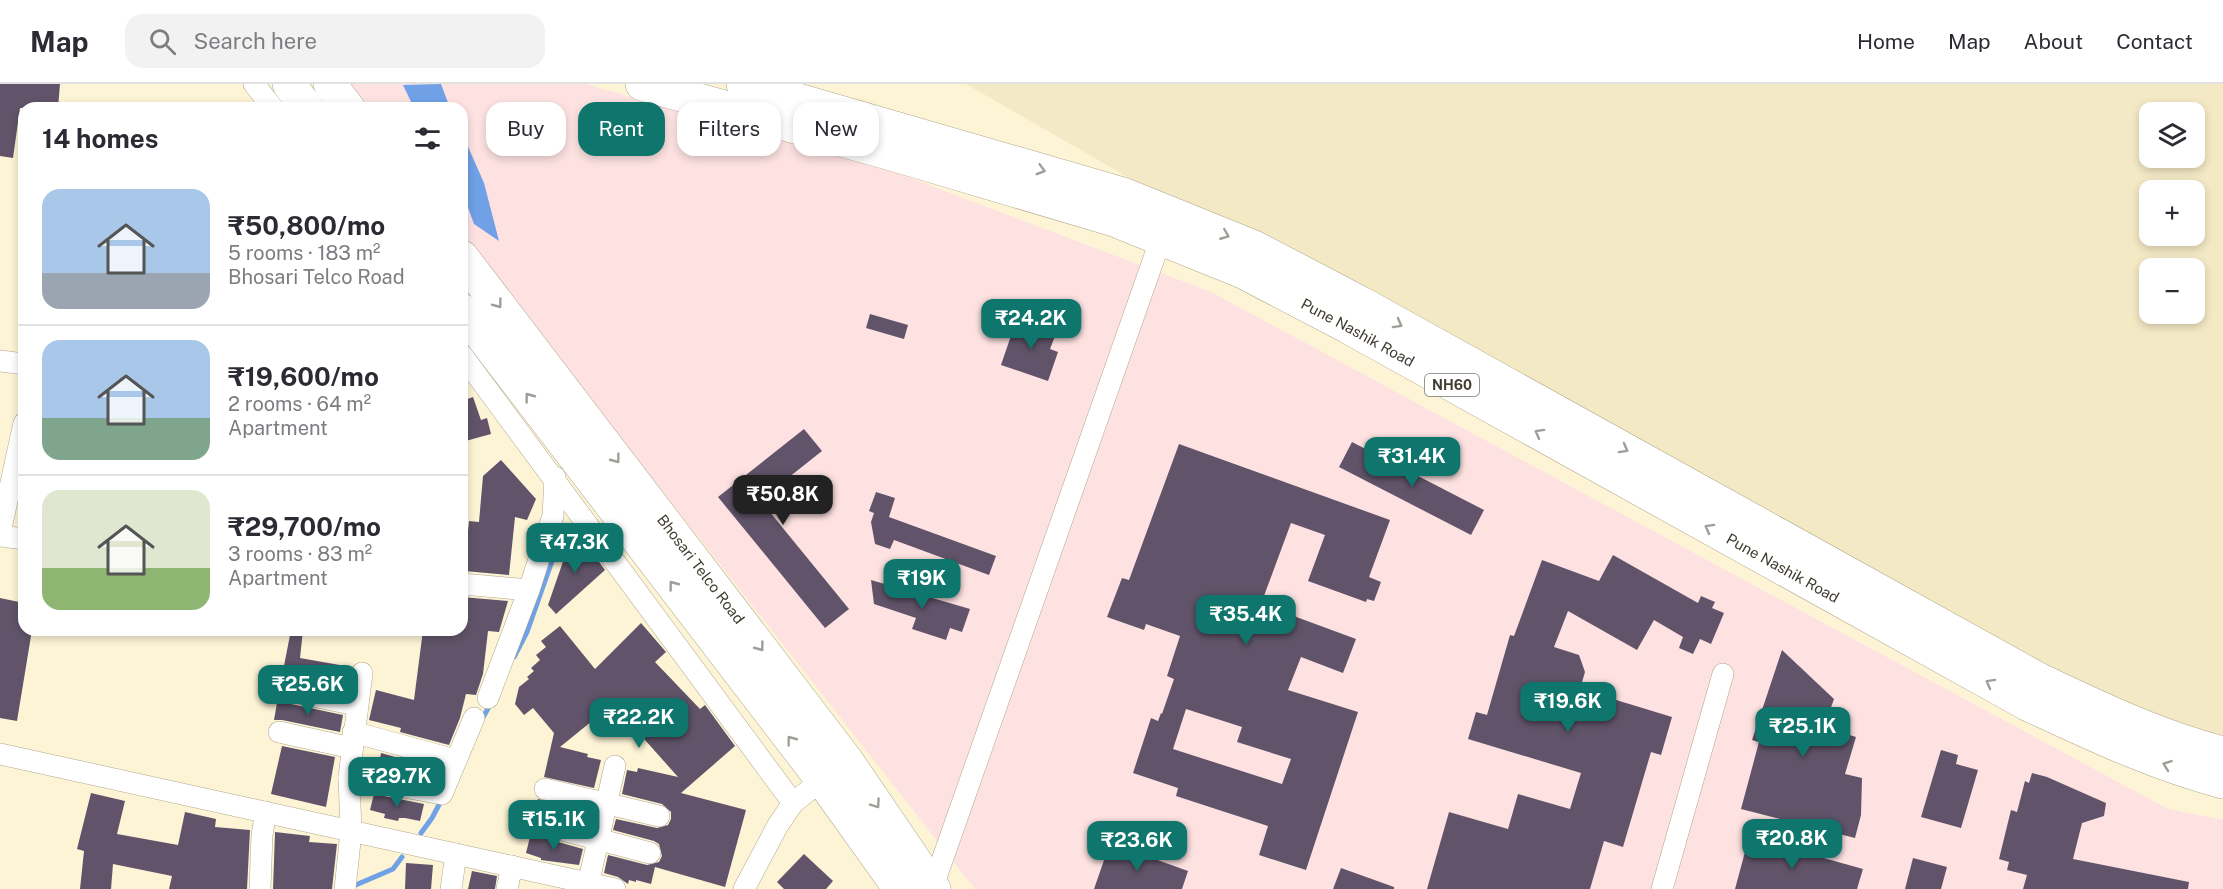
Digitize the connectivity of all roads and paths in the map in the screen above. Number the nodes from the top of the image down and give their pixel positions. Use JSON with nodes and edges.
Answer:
{"nodes":[{"id":1,"x":254,"y":84,"type":"edge"},
{"id":2,"x":289,"y":84,"type":"edge"},
{"id":3,"x":330,"y":84,"type":"edge"},
{"id":4,"x":642,"y":84,"type":"edge"},
{"id":5,"x":743,"y":84,"type":"edge"},
{"id":6,"x":268,"y":102,"type":"edge"},
{"id":7,"x":303,"y":102,"type":"edge"},
{"id":8,"x":344,"y":102,"type":"edge"},
{"id":9,"x":1166,"y":226,"type":"junction"},
{"id":10,"x":468,"y":265,"type":"edge"},
{"id":11,"x":469,"y":347,"type":"edge"},
{"id":12,"x":0,"y":361,"type":"edge"},
{"id":13,"x":18,"y":363,"type":"edge"},
{"id":14,"x":557,"y":435,"type":"junction"},
{"id":15,"x":18,"y":451,"type":"edge"},
{"id":16,"x":555,"y":481,"type":"junction"},
{"id":17,"x":0,"y":535,"type":"edge"},
{"id":18,"x":18,"y":538,"type":"edge"},
{"id":19,"x":468,"y":585,"type":"edge"},
{"id":20,"x":529,"y":590,"type":"junction"},
{"id":21,"x":362,"y":673,"type":"dead end"},
{"id":22,"x":1723,"y":674,"type":"dead end"},
{"id":23,"x":289,"y":691,"type":"dead end"},
{"id":24,"x":488,"y":698,"type":"dead end"},
{"id":25,"x":356,"y":705,"type":"junction"},
{"id":26,"x":474,"y":718,"type":"dead end"},
{"id":27,"x":279,"y":732,"type":"dead end"},
{"id":28,"x":353,"y":740,"type":"junction"},
{"id":29,"x":2223,"y":753,"type":"edge"},
{"id":30,"x":0,"y":754,"type":"edge"},
{"id":31,"x":455,"y":760,"type":"junction"},
{"id":32,"x":615,"y":766,"type":"dead end"},
{"id":33,"x":349,"y":777,"type":"junction"},
{"id":34,"x":822,"y":780,"type":"junction"},
{"id":35,"x":2223,"y":782,"type":"edge"},
{"id":36,"x":545,"y":789,"type":"dead end"},
{"id":37,"x":793,"y":803,"type":"junction"},
{"id":38,"x":607,"y":804,"type":"junction"},
{"id":39,"x":266,"y":812,"type":"junction"},
{"id":40,"x":659,"y":816,"type":"dead end"},
{"id":41,"x":540,"y":824,"type":"dead end"},
{"id":42,"x":351,"y":832,"type":"junction"},
{"id":43,"x":598,"y":839,"type":"junction"},
{"id":44,"x":650,"y":853,"type":"dead end"},
{"id":45,"x":456,"y":854,"type":"junction"},
{"id":46,"x":512,"y":867,"type":"junction"},
{"id":47,"x":345,"y":883,"type":"edge"},
{"id":48,"x":588,"y":886,"type":"edge"},
{"id":49,"x":260,"y":889,"type":"edge"},
{"id":50,"x":451,"y":889,"type":"edge"},
{"id":51,"x":507,"y":889,"type":"edge"},
{"id":52,"x":615,"y":889,"type":"edge"},
{"id":53,"x":744,"y":889,"type":"edge"},
{"id":54,"x":900,"y":889,"type":"edge"},
{"id":55,"x":933,"y":889,"type":"edge"},
{"id":56,"x":1662,"y":889,"type":"edge"}],
"edges":[{"from":1,"to":6,"type":"street"},
{"from":2,"to":7,"type":"main road"},
{"from":3,"to":8,"type":"main road"},
{"from":4,"to":9,"type":"main road","name":"Pune Nashik Road","number":"NH60"},
{"from":5,"to":9,"type":"main road","name":"Pune Nashik Road","number":"NH60","one_way":true},
{"from":9,"to":29,"type":"main road","name":"Pune Nashik Road","number":"NH60","one_way":true},
{"from":35,"to":9,"type":"main road","name":"Pune Nashik Road","number":"NH60","one_way":true},
{"from":9,"to":55,"type":"street"},
{"from":10,"to":55,"type":"main road","name":"Bhosari Telco Road","one_way":true},
{"from":14,"to":11,"type":"main road","name":"Bhosari Telco Road","one_way":true},
{"from":11,"to":16,"type":"street"},
{"from":12,"to":13,"type":"street"},
{"from":14,"to":16,"type":"street"},
{"from":34,"to":14,"type":"main road","name":"Bhosari Telco Road","one_way":true},
{"from":15,"to":17,"type":"street"},
{"from":16,"to":20,"type":"street"},
{"from":16,"to":37,"type":"street"},
{"from":17,"to":18,"type":"street"},
{"from":19,"to":20,"type":"street"},
{"from":20,"to":24,"type":"street"},
{"from":21,"to":25,"type":"street"},
{"from":22,"to":56,"type":"street"},
{"from":23,"to":25,"type":"street"},
{"from":25,"to":28,"type":"street"},
{"from":26,"to":31,"type":"street"},
{"from":27,"to":28,"type":"street"},
{"from":28,"to":31,"type":"street"},
{"from":28,"to":33,"type":"street"},
{"from":30,"to":39,"type":"street"},
{"from":31,"to":33,"type":"street"},
{"from":32,"to":38,"type":"street"},
{"from":33,"to":42,"type":"street"},
{"from":34,"to":37,"type":"street"},
{"from":34,"to":54,"type":"main road","name":"Bhosari Telco Road"},
{"from":36,"to":38,"type":"street"},
{"from":37,"to":53,"type":"street"},
{"from":38,"to":40,"type":"street"},
{"from":38,"to":43,"type":"street"},
{"from":39,"to":42,"type":"street"},
{"from":39,"to":49,"type":"street"},
{"from":41,"to":43,"type":"street"},
{"from":42,"to":45,"type":"street"},
{"from":42,"to":47,"type":"street"},
{"from":43,"to":44,"type":"street"},
{"from":43,"to":48,"type":"street"},
{"from":45,"to":46,"type":"street"},
{"from":45,"to":50,"type":"street"},
{"from":46,"to":48,"type":"street"},
{"from":46,"to":51,"type":"street"},
{"from":48,"to":52,"type":"street"}]}
